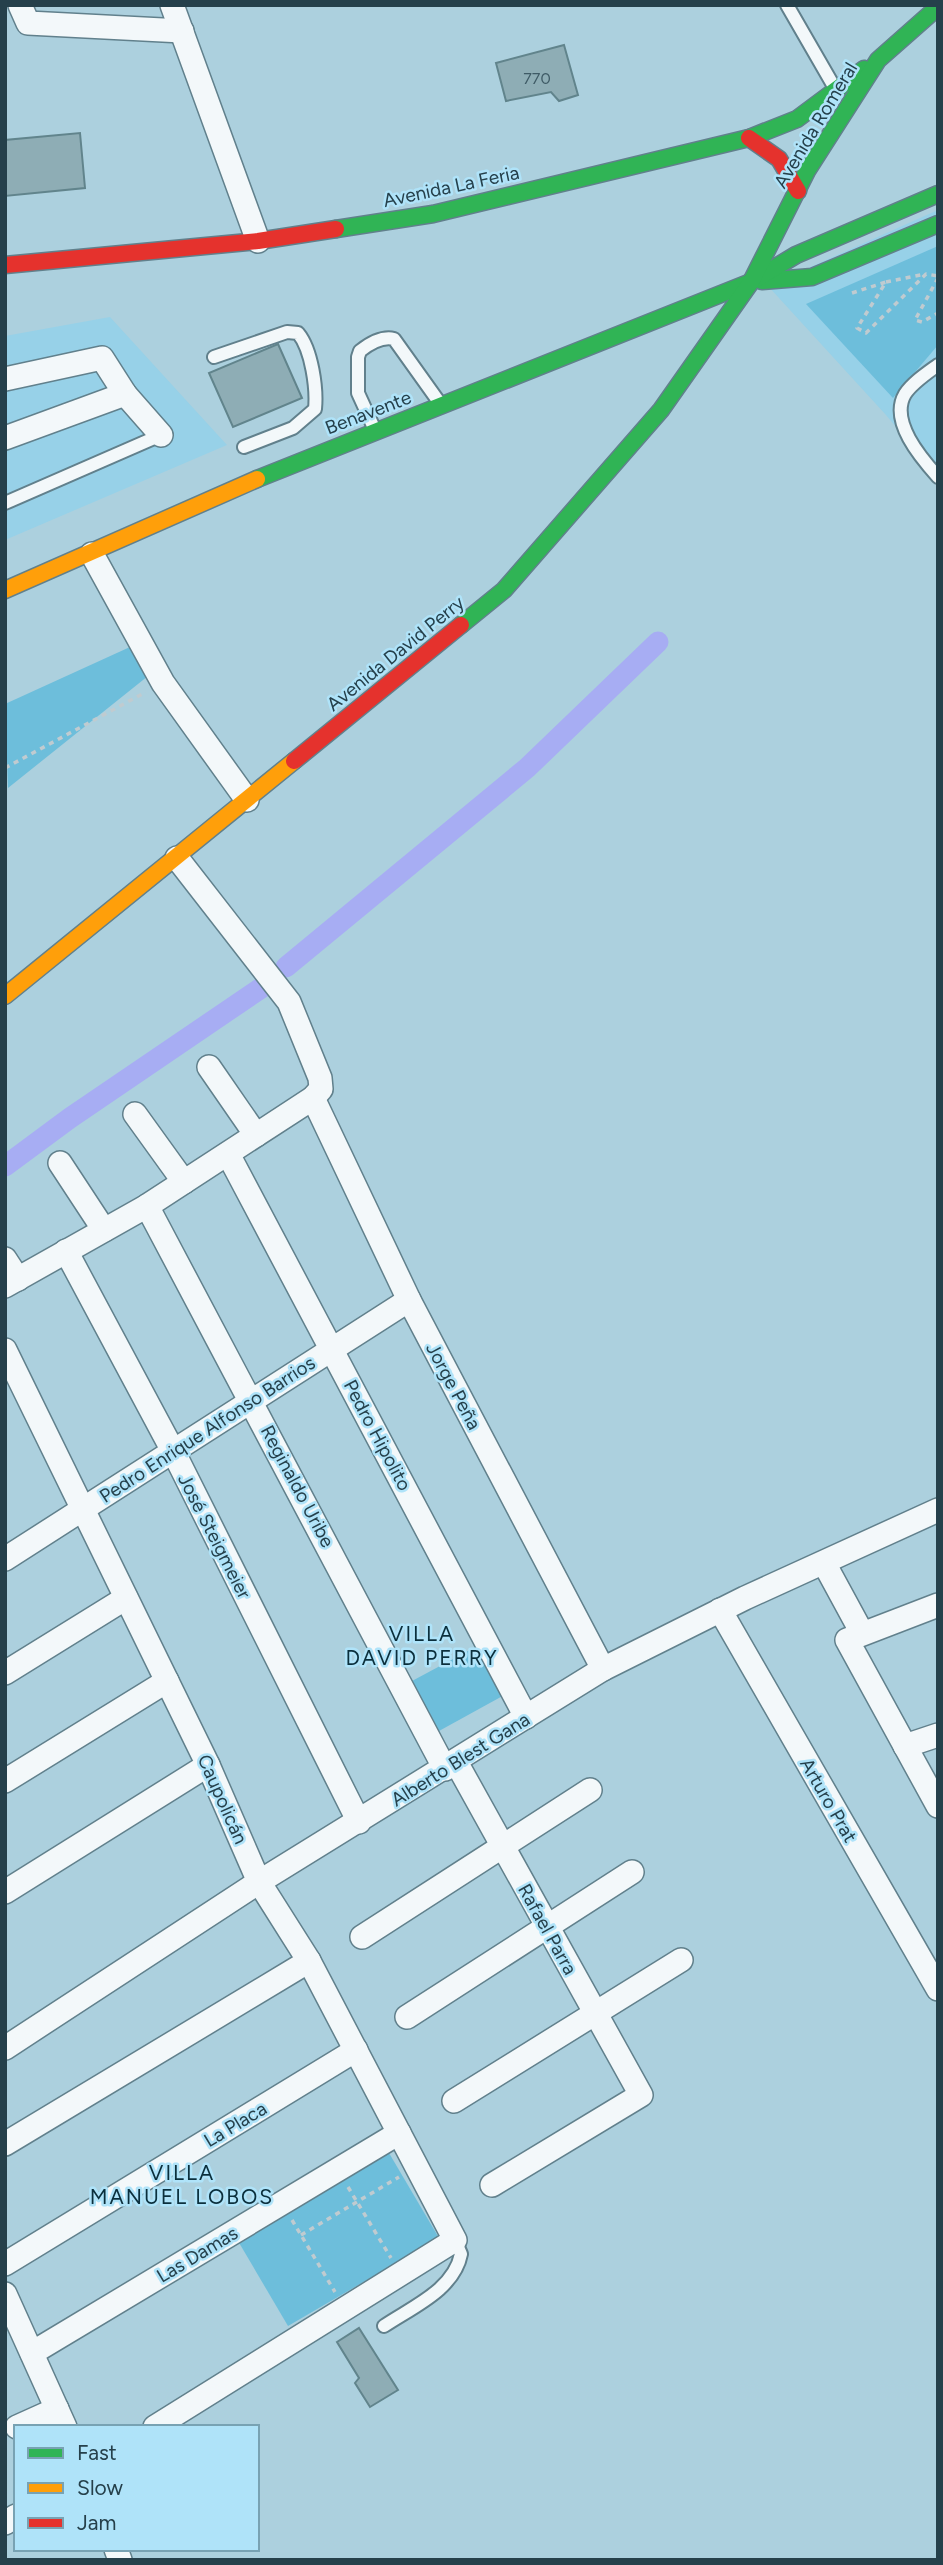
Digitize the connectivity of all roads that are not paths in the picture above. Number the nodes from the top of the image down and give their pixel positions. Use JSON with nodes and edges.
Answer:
{"nodes":[{"id":1,"x":20,"y":5,"type":"edge"},
{"id":2,"x":172,"y":5,"type":"edge"},
{"id":3,"x":787,"y":5,"type":"edge"},
{"id":4,"x":938,"y":7,"type":"edge"},
{"id":5,"x":182,"y":31,"type":"junction"},
{"id":6,"x":878,"y":60,"type":"junction"},
{"id":7,"x":836,"y":90,"type":"junction"},
{"id":8,"x":749,"y":138,"type":"junction"},
{"id":9,"x":798,"y":191,"type":"junction"},
{"id":10,"x":938,"y":194,"type":"edge"},
{"id":11,"x":932,"y":227,"type":"edge"},
{"id":12,"x":258,"y":241,"type":"junction"},
{"id":13,"x":934,"y":244,"type":"dead end"},
{"id":14,"x":5,"y":265,"type":"edge"},
{"id":15,"x":751,"y":282,"type":"junction"},
{"id":16,"x":214,"y":357,"type":"dead end"},
{"id":17,"x":938,"y":365,"type":"edge"},
{"id":18,"x":5,"y":379,"type":"edge"},
{"id":19,"x":125,"y":394,"type":"junction"},
{"id":20,"x":442,"y":405,"type":"junction"},
{"id":21,"x":375,"y":432,"type":"junction"},
{"id":22,"x":161,"y":435,"type":"joint"},
{"id":23,"x":5,"y":438,"type":"edge"},
{"id":24,"x":300,"y":443,"type":"junction"},
{"id":25,"x":244,"y":447,"type":"dead end"},
{"id":26,"x":938,"y":477,"type":"edge"},
{"id":27,"x":5,"y":503,"type":"edge"},
{"id":28,"x":92,"y":554,"type":"junction"},
{"id":29,"x":5,"y":590,"type":"edge"},
{"id":30,"x":247,"y":800,"type":"junction"},
{"id":31,"x":177,"y":858,"type":"junction"},
{"id":32,"x":7,"y":991,"type":"edge"},
{"id":33,"x":209,"y":1067,"type":"dead end"},
{"id":34,"x":317,"y":1094,"type":"junction"},
{"id":35,"x":135,"y":1114,"type":"dead end"},
{"id":36,"x":257,"y":1135,"type":"junction"},
{"id":37,"x":228,"y":1153,"type":"junction"},
{"id":38,"x":60,"y":1163,"type":"dead end"},
{"id":39,"x":184,"y":1182,"type":"junction"},
{"id":40,"x":147,"y":1206,"type":"junction"},
{"id":41,"x":103,"y":1230,"type":"junction"},
{"id":42,"x":66,"y":1251,"type":"junction"},
{"id":43,"x":5,"y":1259,"type":"edge"},
{"id":44,"x":11,"y":1282,"type":"edge"},
{"id":45,"x":409,"y":1300,"type":"junction"},
{"id":46,"x":333,"y":1348,"type":"junction"},
{"id":47,"x":5,"y":1350,"type":"edge"},
{"id":48,"x":253,"y":1400,"type":"junction"},
{"id":49,"x":173,"y":1451,"type":"junction"},
{"id":50,"x":83,"y":1508,"type":"junction"},
{"id":51,"x":938,"y":1510,"type":"edge"},
{"id":52,"x":5,"y":1559,"type":"edge"},
{"id":53,"x":824,"y":1563,"type":"junction"},
{"id":54,"x":126,"y":1598,"type":"junction"},
{"id":55,"x":938,"y":1605,"type":"edge"},
{"id":56,"x":720,"y":1610,"type":"junction"},
{"id":57,"x":862,"y":1633,"type":"junction"},
{"id":58,"x":603,"y":1669,"type":"junction"},
{"id":59,"x":5,"y":1672,"type":"edge"},
{"id":60,"x":167,"y":1681,"type":"junction"},
{"id":61,"x":526,"y":1717,"type":"junction"},
{"id":62,"x":938,"y":1735,"type":"edge"},
{"id":63,"x":905,"y":1746,"type":"junction"},
{"id":64,"x":208,"y":1765,"type":"junction"},
{"id":65,"x":450,"y":1765,"type":"junction"},
{"id":66,"x":5,"y":1781,"type":"edge"},
{"id":67,"x":590,"y":1790,"type":"dead end"},
{"id":68,"x":938,"y":1806,"type":"edge"},
{"id":69,"x":359,"y":1822,"type":"junction"},
{"id":70,"x":503,"y":1846,"type":"junction"},
{"id":71,"x":632,"y":1872,"type":"dead end"},
{"id":72,"x":259,"y":1882,"type":"junction"},
{"id":73,"x":5,"y":1892,"type":"edge"},
{"id":74,"x":547,"y":1927,"type":"junction"},
{"id":75,"x":362,"y":1937,"type":"dead end"},
{"id":76,"x":681,"y":1960,"type":"dead end"},
{"id":77,"x":309,"y":1961,"type":"junction"},
{"id":78,"x":938,"y":1989,"type":"edge"},
{"id":79,"x":596,"y":2015,"type":"junction"},
{"id":80,"x":407,"y":2017,"type":"dead end"},
{"id":81,"x":5,"y":2048,"type":"edge"},
{"id":82,"x":356,"y":2050,"type":"junction"},
{"id":83,"x":454,"y":2101,"type":"dead end"},
{"id":84,"x":399,"y":2133,"type":"junction"},
{"id":85,"x":5,"y":2144,"type":"edge"},
{"id":86,"x":492,"y":2185,"type":"dead end"},
{"id":87,"x":455,"y":2240,"type":"junction"},
{"id":88,"x":5,"y":2264,"type":"edge"},
{"id":89,"x":5,"y":2294,"type":"edge"},
{"id":90,"x":10,"y":2320,"type":"edge"},
{"id":91,"x":384,"y":2326,"type":"dead end"},
{"id":92,"x":32,"y":2353,"type":"junction"},
{"id":93,"x":61,"y":2418,"type":"edge"},
{"id":94,"x":26,"y":2425,"type":"edge"},
{"id":95,"x":158,"y":2425,"type":"edge"}],
"edges":[{"from":1,"to":5,"type":"street"},
{"from":2,"to":5,"type":"street"},
{"from":3,"to":7,"type":"lane"},
{"from":4,"to":6,"type":"main road","name":"Avenida Romeral"},
{"from":5,"to":12,"type":"street"},
{"from":6,"to":7,"type":"main road","name":"Avenida La Feria"},
{"from":6,"to":9,"type":"main road","name":"Avenida Romeral"},
{"from":7,"to":8,"type":"main road","name":"Avenida La Feria"},
{"from":8,"to":9,"type":"main road"},
{"from":8,"to":12,"type":"main road","name":"Avenida La Feria"},
{"from":9,"to":15,"type":"main road","name":"Avenida Romeral"},
{"from":10,"to":15,"type":"main road","name":"Benavente"},
{"from":11,"to":13,"type":"lane"},
{"from":11,"to":15,"type":"main road","name":"Benavente"},
{"from":12,"to":14,"type":"main road","name":"Avenida La Feria"},
{"from":15,"to":20,"type":"main road","name":"Benavente"},
{"from":15,"to":30,"type":"main road","name":"Avenida David Perry"},
{"from":16,"to":24,"type":"lane"},
{"from":17,"to":26,"type":"lane"},
{"from":18,"to":19,"type":"street"},
{"from":19,"to":22,"type":"street"},
{"from":19,"to":23,"type":"street"},
{"from":20,"to":21,"type":"main road","name":"Benavente"},
{"from":20,"to":21,"type":"lane"},
{"from":21,"to":24,"type":"main road","name":"Benavente"},
{"from":22,"to":27,"type":"lane"},
{"from":24,"to":25,"type":"lane"},
{"from":24,"to":28,"type":"main road","name":"Benavente"},
{"from":28,"to":29,"type":"main road","name":"Benavente"},
{"from":28,"to":30,"type":"street"},
{"from":30,"to":31,"type":"main road","name":"Avenida David Perry"},
{"from":31,"to":32,"type":"main road","name":"Avenida David Perry"},
{"from":31,"to":34,"type":"street","name":"Jorge Peña"},
{"from":33,"to":36,"type":"street"},
{"from":34,"to":36,"type":"street"},
{"from":34,"to":45,"type":"street","name":"Jorge Peña"},
{"from":35,"to":39,"type":"street"},
{"from":36,"to":37,"type":"street"},
{"from":37,"to":39,"type":"street"},
{"from":37,"to":46,"type":"street","name":"Pedro Hipolito"},
{"from":38,"to":41,"type":"street"},
{"from":39,"to":40,"type":"street"},
{"from":40,"to":41,"type":"street"},
{"from":40,"to":48,"type":"street","name":"Reginaldo Uribe"},
{"from":41,"to":42,"type":"street"},
{"from":42,"to":44,"type":"street"},
{"from":42,"to":49,"type":"street","name":"José Steigmeier"},
{"from":43,"to":44,"type":"street"},
{"from":45,"to":46,"type":"street","name":"Pedro Enrique Alfonso Barrios"},
{"from":45,"to":58,"type":"street","name":"Jorge Peña"},
{"from":46,"to":48,"type":"street","name":"Pedro Enrique Alfonso Barrios"},
{"from":46,"to":61,"type":"street","name":"Pedro Hipolito"},
{"from":47,"to":50,"type":"street","name":"Caupolicán"},
{"from":48,"to":49,"type":"street","name":"Pedro Enrique Alfonso Barrios"},
{"from":48,"to":65,"type":"street","name":"Reginaldo Uribe"},
{"from":49,"to":50,"type":"street","name":"Pedro Enrique Alfonso Barrios"},
{"from":49,"to":69,"type":"street","name":"José Steigmeier"},
{"from":50,"to":52,"type":"street","name":"Pedro Enrique Alfonso Barrios"},
{"from":50,"to":54,"type":"street","name":"Caupolicán"},
{"from":51,"to":53,"type":"street","name":"Alberto Blest Gana"},
{"from":53,"to":56,"type":"street","name":"Alberto Blest Gana"},
{"from":53,"to":57,"type":"street"},
{"from":54,"to":59,"type":"street"},
{"from":54,"to":60,"type":"street","name":"Caupolicán"},
{"from":55,"to":57,"type":"street"},
{"from":56,"to":58,"type":"street","name":"Alberto Blest Gana"},
{"from":56,"to":78,"type":"street","name":"Arturo Prat"},
{"from":57,"to":63,"type":"street"},
{"from":58,"to":61,"type":"street","name":"Alberto Blest Gana"},
{"from":60,"to":64,"type":"street","name":"Caupolicán"},
{"from":60,"to":66,"type":"street"},
{"from":61,"to":65,"type":"street","name":"Alberto Blest Gana"},
{"from":62,"to":63,"type":"street"},
{"from":63,"to":68,"type":"street"},
{"from":64,"to":72,"type":"street","name":"Caupolicán"},
{"from":64,"to":73,"type":"street"},
{"from":65,"to":69,"type":"street","name":"Alberto Blest Gana"},
{"from":65,"to":70,"type":"street","name":"Rafael Parra"},
{"from":67,"to":70,"type":"street"},
{"from":69,"to":72,"type":"street","name":"Alberto Blest Gana"},
{"from":70,"to":74,"type":"street","name":"Rafael Parra"},
{"from":70,"to":75,"type":"street"},
{"from":71,"to":74,"type":"street"},
{"from":72,"to":77,"type":"street","name":"Caupolicán"},
{"from":72,"to":81,"type":"street","name":"Alberto Blest Gana"},
{"from":74,"to":79,"type":"street","name":"Rafael Parra"},
{"from":74,"to":80,"type":"street"},
{"from":76,"to":79,"type":"street"},
{"from":77,"to":82,"type":"street","name":"Caupolicán"},
{"from":77,"to":85,"type":"street"},
{"from":79,"to":83,"type":"street"},
{"from":79,"to":86,"type":"street","name":"Rafael Parra"},
{"from":82,"to":84,"type":"street","name":"Caupolicán"},
{"from":82,"to":88,"type":"street","name":"La Placa"},
{"from":84,"to":87,"type":"street","name":"Caupolicán"},
{"from":84,"to":92,"type":"street","name":"Las Damas"},
{"from":87,"to":91,"type":"lane"},
{"from":87,"to":95,"type":"street"},
{"from":89,"to":90,"type":"street"},
{"from":90,"to":92,"type":"street"},
{"from":92,"to":93,"type":"street"},
{"from":93,"to":94,"type":"street"}]}
